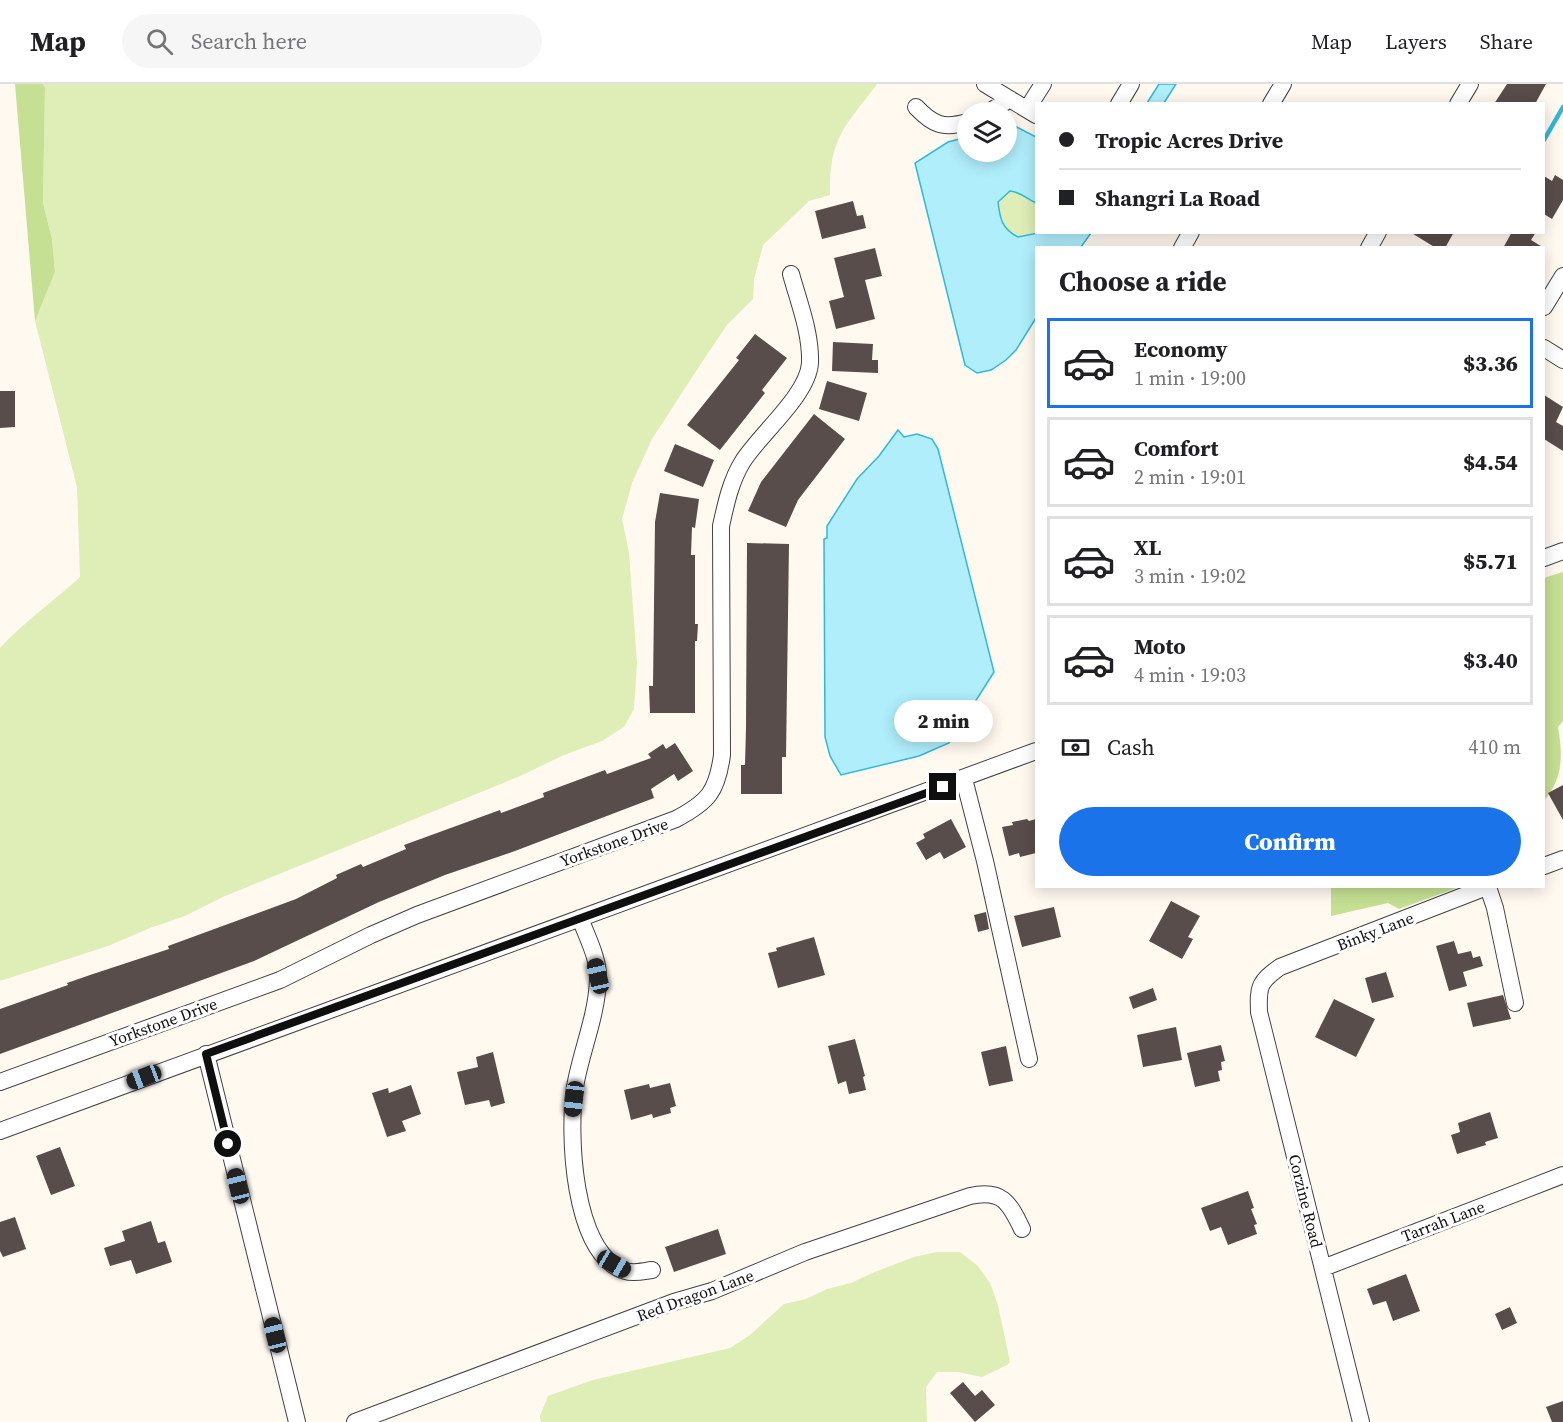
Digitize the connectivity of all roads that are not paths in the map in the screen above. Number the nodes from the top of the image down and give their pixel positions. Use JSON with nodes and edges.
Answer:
{"nodes":[{"id":1,"x":984,"y":84,"type":"edge"},
{"id":2,"x":1043,"y":84,"type":"edge"},
{"id":3,"x":1131,"y":84,"type":"edge"},
{"id":4,"x":1283,"y":84,"type":"edge"},
{"id":5,"x":1470,"y":84,"type":"edge"},
{"id":6,"x":1010,"y":99,"type":"junction"},
{"id":7,"x":1005,"y":102,"type":"edge"},
{"id":8,"x":1036,"y":102,"type":"edge"},
{"id":9,"x":1120,"y":102,"type":"edge"},
{"id":10,"x":1272,"y":102,"type":"edge"},
{"id":11,"x":1459,"y":102,"type":"edge"},
{"id":12,"x":916,"y":107,"type":"dead end"},
{"id":13,"x":1032,"y":112,"type":"edge"},
{"id":14,"x":957,"y":124,"type":"edge"},
{"id":15,"x":791,"y":274,"type":"dead end"},
{"id":16,"x":1563,"y":276,"type":"edge"},
{"id":17,"x":1545,"y":305,"type":"edge"},
{"id":18,"x":1545,"y":349,"type":"edge"},
{"id":19,"x":1563,"y":360,"type":"edge"},
{"id":20,"x":1563,"y":551,"type":"edge"},
{"id":21,"x":1545,"y":558,"type":"edge"},
{"id":22,"x":1035,"y":752,"type":"edge"},
{"id":23,"x":964,"y":779,"type":"junction"},
{"id":24,"x":1563,"y":860,"type":"edge"},
{"id":25,"x":1545,"y":866,"type":"edge"},
{"id":26,"x":1486,"y":888,"type":"edge"},
{"id":27,"x":1489,"y":888,"type":"edge"},
{"id":28,"x":580,"y":918,"type":"junction"},
{"id":29,"x":1263,"y":979,"type":"joint"},
{"id":30,"x":1515,"y":1003,"type":"dead end"},
{"id":31,"x":206,"y":1054,"type":"junction"},
{"id":32,"x":1029,"y":1059,"type":"dead end"},
{"id":33,"x":0,"y":1082,"type":"edge"},
{"id":34,"x":0,"y":1131,"type":"edge"},
{"id":35,"x":1563,"y":1175,"type":"edge"},
{"id":36,"x":1022,"y":1229,"type":"dead end"},
{"id":37,"x":1323,"y":1268,"type":"junction"},
{"id":38,"x":652,"y":1270,"type":"dead end"},
{"id":39,"x":297,"y":1422,"type":"edge"},
{"id":40,"x":355,"y":1422,"type":"edge"},
{"id":41,"x":1361,"y":1422,"type":"edge"}],
"edges":[{"from":1,"to":6,"type":"street"},
{"from":2,"to":8,"type":"street"},
{"from":3,"to":9,"type":"street"},
{"from":4,"to":10,"type":"street"},
{"from":5,"to":11,"type":"street"},
{"from":6,"to":7,"type":"street"},
{"from":6,"to":13,"type":"street"},
{"from":12,"to":14,"type":"street"},
{"from":15,"to":33,"type":"street","name":"Yorkstone Drive"},
{"from":16,"to":17,"type":"street"},
{"from":18,"to":19,"type":"street"},
{"from":20,"to":21,"type":"street"},
{"from":22,"to":23,"type":"street"},
{"from":23,"to":28,"type":"street"},
{"from":23,"to":32,"type":"street"},
{"from":24,"to":25,"type":"street"},
{"from":26,"to":29,"type":"street","name":"Binky Lane"},
{"from":27,"to":30,"type":"street"},
{"from":28,"to":31,"type":"street"},
{"from":28,"to":38,"type":"street"},
{"from":29,"to":37,"type":"street","name":"Corzine Road"},
{"from":31,"to":34,"type":"street"},
{"from":31,"to":39,"type":"street"},
{"from":35,"to":37,"type":"street","name":"Tarrah Lane"},
{"from":36,"to":40,"type":"street","name":"Red Dragon Lane"},
{"from":37,"to":41,"type":"street","name":"Corzine Road"}]}
